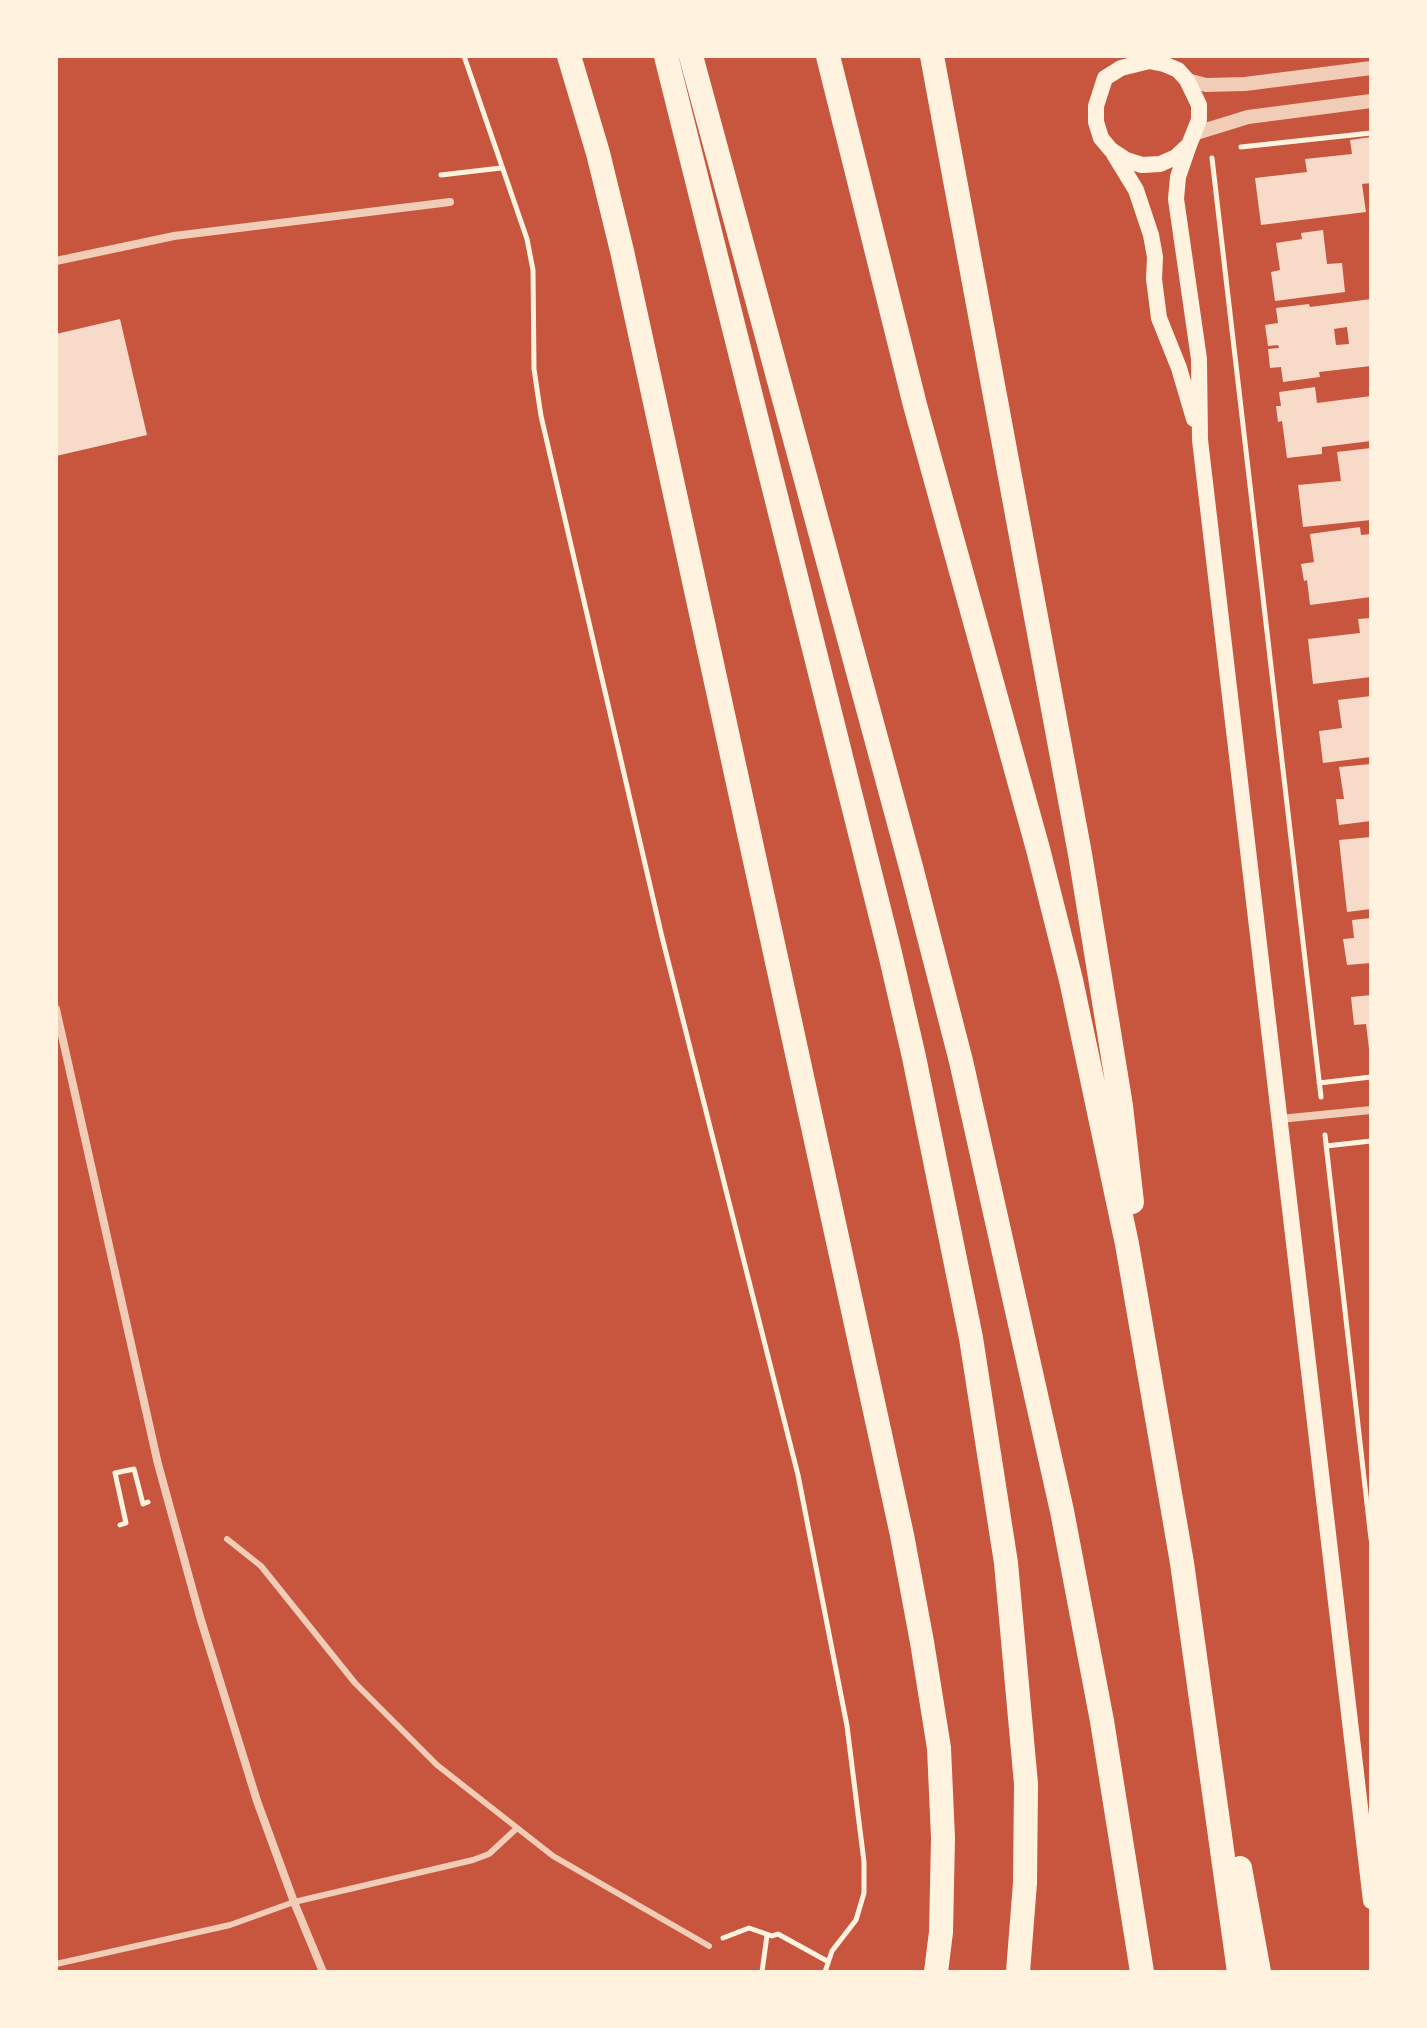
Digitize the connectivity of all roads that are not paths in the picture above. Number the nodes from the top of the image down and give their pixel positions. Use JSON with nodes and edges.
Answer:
{"nodes":[{"id":1,"x":569,"y":56,"type":"edge"},
{"id":2,"x":666,"y":56,"type":"edge"},
{"id":3,"x":691,"y":56,"type":"edge"},
{"id":4,"x":828,"y":56,"type":"edge"},
{"id":5,"x":932,"y":56,"type":"edge"},
{"id":6,"x":1111,"y":56,"type":"edge"},
{"id":7,"x":1168,"y":56,"type":"edge"},
{"id":8,"x":1371,"y":68,"type":"edge"},
{"id":9,"x":1183,"y":75,"type":"junction"},
{"id":10,"x":1105,"y":78,"type":"junction"},
{"id":11,"x":1371,"y":101,"type":"edge"},
{"id":12,"x":1192,"y":139,"type":"junction"},
{"id":13,"x":1111,"y":150,"type":"junction"},
{"id":14,"x":450,"y":202,"type":"dead end"},
{"id":15,"x":56,"y":261,"type":"edge"},
{"id":16,"x":1200,"y":440,"type":"junction"},
{"id":17,"x":56,"y":1009,"type":"edge"},
{"id":18,"x":1371,"y":1110,"type":"edge"},
{"id":19,"x":1279,"y":1119,"type":"junction"},
{"id":20,"x":1154,"y":1395,"type":"junction"},
{"id":21,"x":227,"y":1539,"type":"dead end"},
{"id":22,"x":1182,"y":1563,"type":"junction"},
{"id":23,"x":517,"y":1828,"type":"junction"},
{"id":24,"x":1371,"y":1901,"type":"edge"},
{"id":25,"x":294,"y":1902,"type":"junction"},
{"id":26,"x":709,"y":1946,"type":"road end"},
{"id":27,"x":56,"y":1964,"type":"edge"},
{"id":28,"x":323,"y":1972,"type":"edge"},
{"id":29,"x":936,"y":1972,"type":"edge"},
{"id":30,"x":1018,"y":1972,"type":"edge"},
{"id":31,"x":1142,"y":1972,"type":"edge"},
{"id":32,"x":1239,"y":1972,"type":"edge"},
{"id":33,"x":1259,"y":1972,"type":"edge"}],
"edges":[{"from":1,"to":29,"type":"highway"},
{"from":2,"to":30,"type":"highway"},
{"from":3,"to":31,"type":"highway"},
{"from":4,"to":20,"type":"highway"},
{"from":5,"to":20,"type":"highway"},
{"from":6,"to":10,"type":"main road"},
{"from":7,"to":9,"type":"main road"},
{"from":8,"to":9,"type":"street"},
{"from":9,"to":10,"type":"main road"},
{"from":9,"to":12,"type":"main road"},
{"from":10,"to":13,"type":"main road"},
{"from":11,"to":12,"type":"street"},
{"from":12,"to":13,"type":"main road"},
{"from":12,"to":16,"type":"main road"},
{"from":13,"to":16,"type":"main road"},
{"from":14,"to":15,"type":"street"},
{"from":16,"to":19,"type":"main road"},
{"from":17,"to":25,"type":"street"},
{"from":18,"to":19,"type":"street"},
{"from":19,"to":24,"type":"main road"},
{"from":20,"to":22,"type":"highway"},
{"from":21,"to":23,"type":"lane"},
{"from":22,"to":32,"type":"highway"},
{"from":22,"to":33,"type":"highway"},
{"from":23,"to":25,"type":"lane"},
{"from":23,"to":26,"type":"lane"},
{"from":25,"to":27,"type":"lane"},
{"from":25,"to":28,"type":"street"}]}
